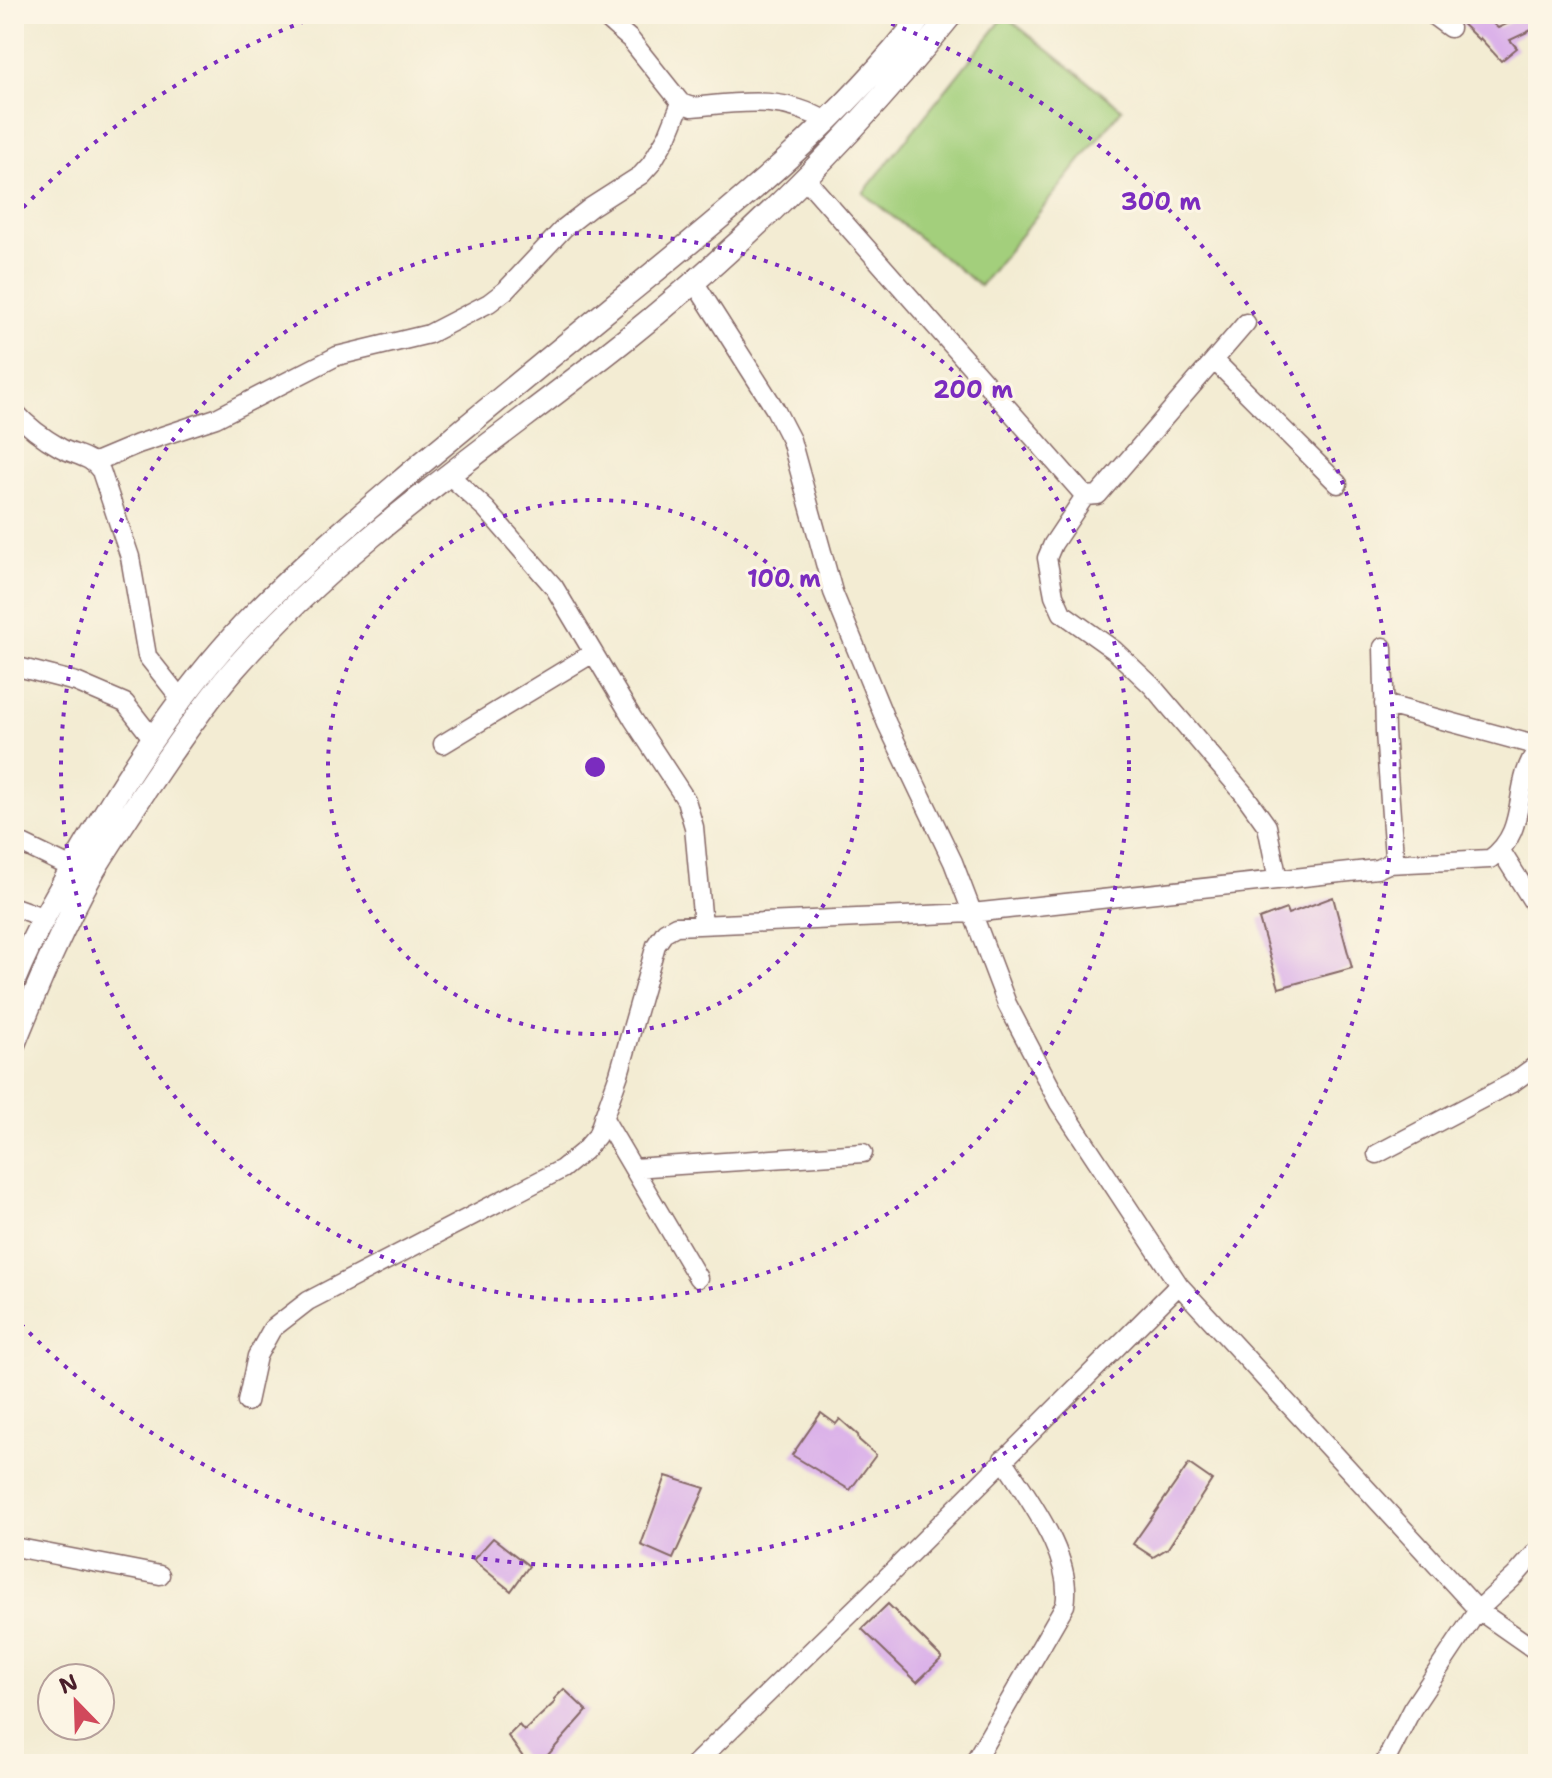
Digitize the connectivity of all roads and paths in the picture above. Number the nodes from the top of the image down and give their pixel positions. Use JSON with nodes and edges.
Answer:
{"nodes":[{"id":1,"x":601,"y":14,"type":"edge"},
{"id":2,"x":923,"y":14,"type":"edge"},
{"id":3,"x":952,"y":14,"type":"edge"},
{"id":4,"x":1431,"y":14,"type":"edge"},
{"id":5,"x":1450,"y":28,"type":"dead end"},
{"id":6,"x":681,"y":103,"type":"junction"},
{"id":7,"x":828,"y":122,"type":"junction"},
{"id":8,"x":804,"y":177,"type":"junction"},
{"id":9,"x":693,"y":280,"type":"junction"},
{"id":10,"x":1246,"y":323,"type":"dead end"},
{"id":11,"x":1214,"y":360,"type":"junction"},
{"id":12,"x":14,"y":411,"type":"edge"},
{"id":13,"x":95,"y":462,"type":"junction"},
{"id":14,"x":449,"y":475,"type":"junction"},
{"id":15,"x":1338,"y":484,"type":"dead end"},
{"id":16,"x":1085,"y":496,"type":"junction"},
{"id":17,"x":1383,"y":647,"type":"dead end"},
{"id":18,"x":593,"y":653,"type":"junction"},
{"id":19,"x":14,"y":666,"type":"edge"},
{"id":20,"x":181,"y":699,"type":"junction"},
{"id":21,"x":1384,"y":704,"type":"junction"},
{"id":22,"x":153,"y":739,"type":"junction"},
{"id":23,"x":443,"y":744,"type":"dead end"},
{"id":24,"x":1538,"y":748,"type":"edge"},
{"id":25,"x":14,"y":840,"type":"edge"},
{"id":26,"x":1501,"y":851,"type":"junction"},
{"id":27,"x":1388,"y":864,"type":"junction"},
{"id":28,"x":72,"y":868,"type":"junction"},
{"id":29,"x":1278,"y":880,"type":"junction"},
{"id":30,"x":14,"y":907,"type":"edge"},
{"id":31,"x":1538,"y":910,"type":"edge"},
{"id":32,"x":972,"y":913,"type":"junction"},
{"id":33,"x":45,"y":918,"type":"junction"},
{"id":34,"x":703,"y":925,"type":"junction"},
{"id":35,"x":14,"y":981,"type":"edge"},
{"id":36,"x":14,"y":1044,"type":"edge"},
{"id":37,"x":1538,"y":1064,"type":"edge"},
{"id":38,"x":603,"y":1117,"type":"junction"},
{"id":39,"x":863,"y":1153,"type":"dead end"},
{"id":40,"x":1377,"y":1154,"type":"dead end"},
{"id":41,"x":633,"y":1168,"type":"junction"},
{"id":42,"x":698,"y":1278,"type":"dead end"},
{"id":43,"x":1179,"y":1285,"type":"junction"},
{"id":44,"x":247,"y":1402,"type":"dead end"},
{"id":45,"x":1003,"y":1459,"type":"junction"},
{"id":46,"x":14,"y":1547,"type":"edge"},
{"id":47,"x":1538,"y":1550,"type":"edge"},
{"id":48,"x":160,"y":1575,"type":"dead end"},
{"id":49,"x":1478,"y":1610,"type":"junction"},
{"id":50,"x":1538,"y":1652,"type":"edge"},
{"id":51,"x":695,"y":1764,"type":"edge"},
{"id":52,"x":973,"y":1764,"type":"edge"},
{"id":53,"x":1384,"y":1764,"type":"edge"}],
"edges":[{"from":1,"to":6,"type":"street"},
{"from":2,"to":7,"type":"main road"},
{"from":3,"to":8,"type":"main road"},
{"from":4,"to":5,"type":"street"},
{"from":6,"to":7,"type":"street"},
{"from":6,"to":13,"type":"street"},
{"from":7,"to":20,"type":"main road"},
{"from":8,"to":9,"type":"main road"},
{"from":8,"to":16,"type":"street"},
{"from":9,"to":14,"type":"main road"},
{"from":9,"to":32,"type":"street"},
{"from":10,"to":11,"type":"street"},
{"from":11,"to":15,"type":"street"},
{"from":11,"to":16,"type":"street"},
{"from":12,"to":13,"type":"street"},
{"from":13,"to":20,"type":"street"},
{"from":14,"to":18,"type":"street"},
{"from":14,"to":36,"type":"main road"},
{"from":16,"to":29,"type":"street"},
{"from":17,"to":21,"type":"street"},
{"from":18,"to":23,"type":"street"},
{"from":18,"to":34,"type":"street"},
{"from":19,"to":22,"type":"street"},
{"from":20,"to":22,"type":"main road"},
{"from":21,"to":24,"type":"street"},
{"from":21,"to":27,"type":"street"},
{"from":22,"to":28,"type":"main road"},
{"from":24,"to":26,"type":"street"},
{"from":25,"to":28,"type":"street"},
{"from":26,"to":27,"type":"street"},
{"from":26,"to":31,"type":"street"},
{"from":27,"to":29,"type":"street"},
{"from":28,"to":33,"type":"main road"},
{"from":29,"to":32,"type":"street"},
{"from":30,"to":33,"type":"street"},
{"from":32,"to":34,"type":"street"},
{"from":32,"to":43,"type":"street"},
{"from":33,"to":35,"type":"main road"},
{"from":34,"to":38,"type":"street"},
{"from":37,"to":40,"type":"street"},
{"from":38,"to":41,"type":"street"},
{"from":38,"to":44,"type":"street"},
{"from":39,"to":41,"type":"street"},
{"from":41,"to":42,"type":"street"},
{"from":43,"to":45,"type":"street"},
{"from":43,"to":49,"type":"street"},
{"from":45,"to":51,"type":"street"},
{"from":45,"to":52,"type":"street"},
{"from":46,"to":48,"type":"street"},
{"from":47,"to":49,"type":"street"},
{"from":49,"to":50,"type":"street"},
{"from":49,"to":53,"type":"street"}]}
